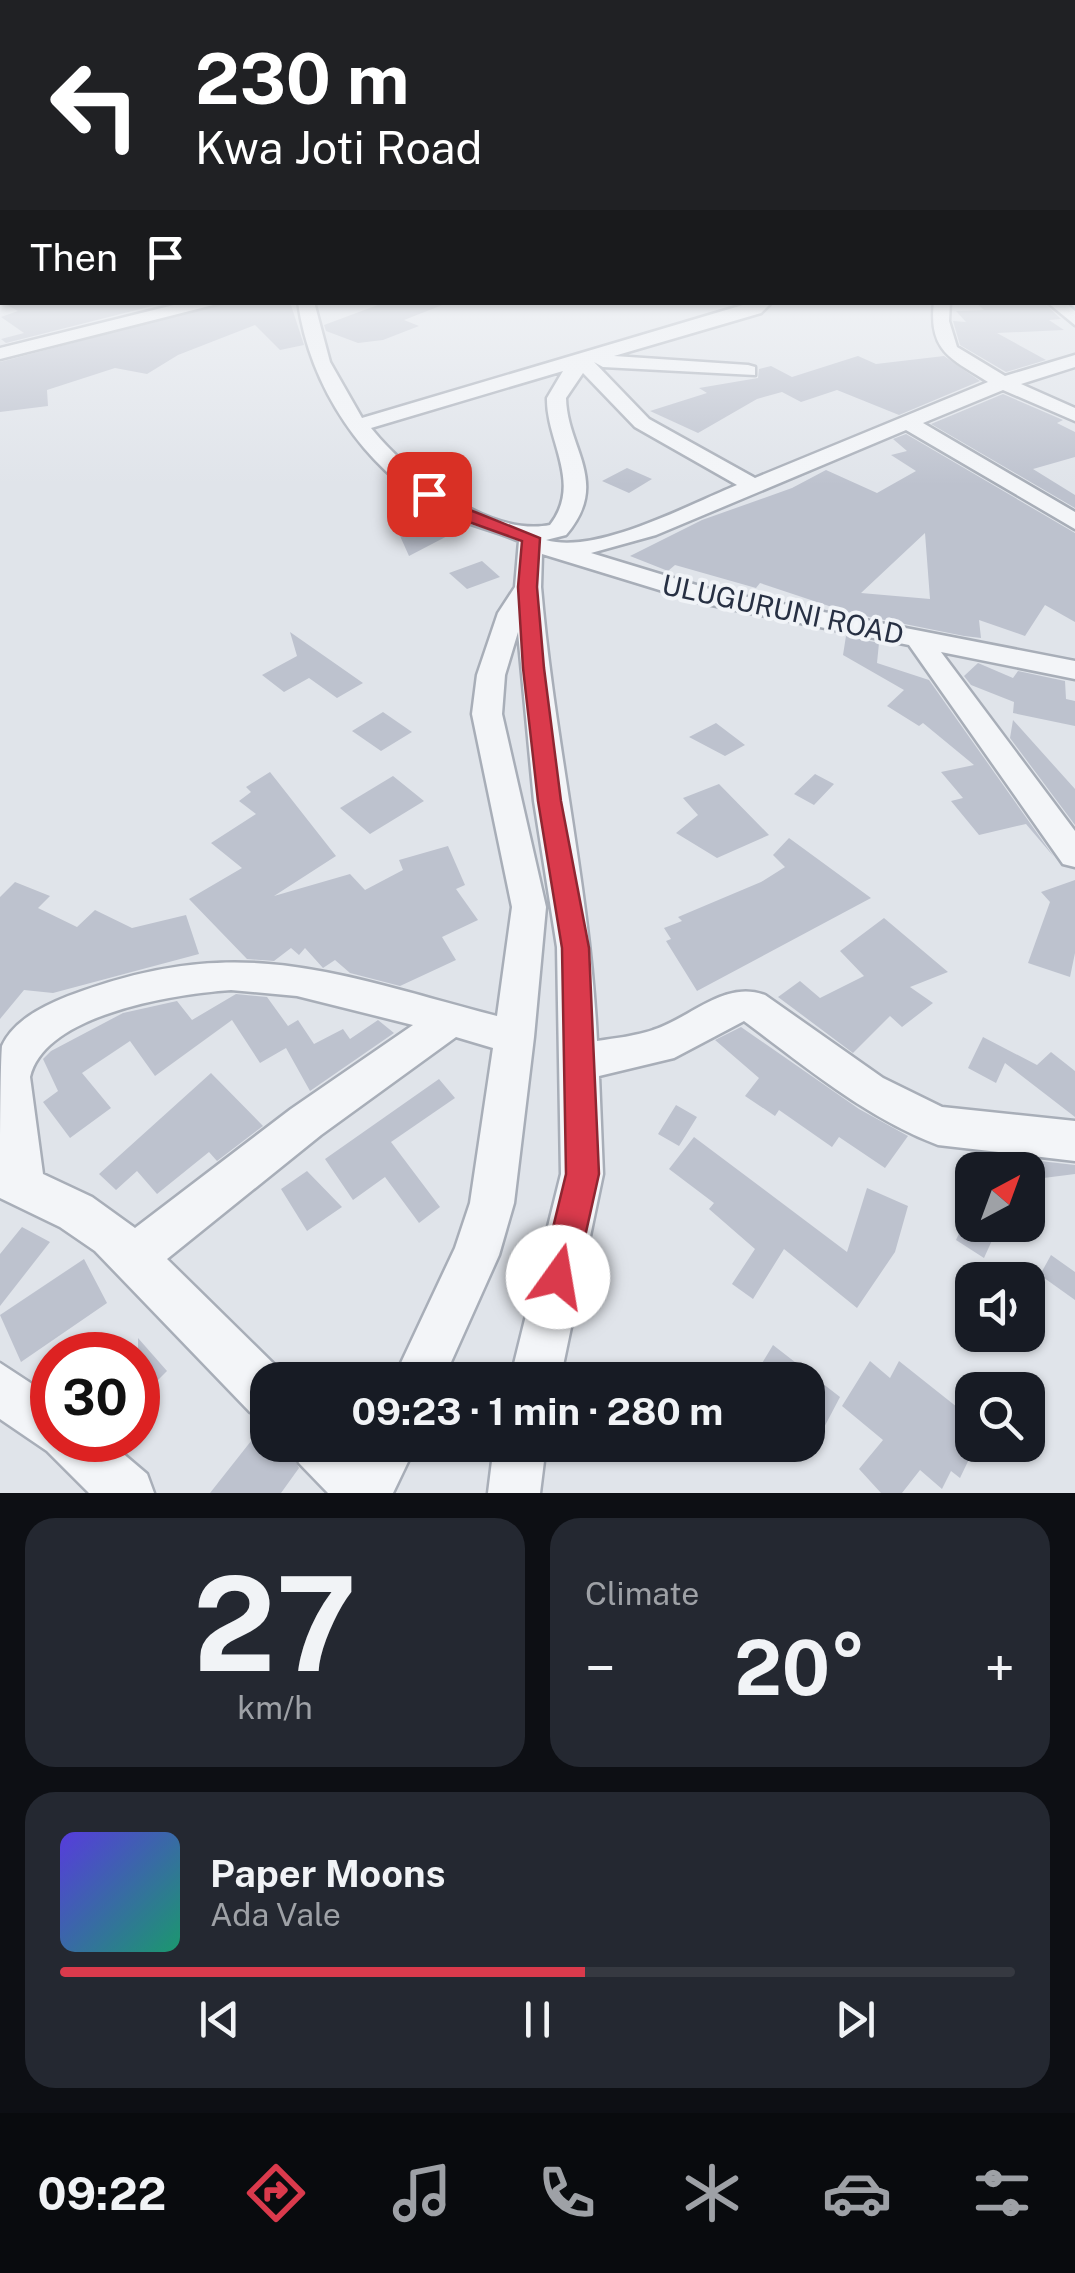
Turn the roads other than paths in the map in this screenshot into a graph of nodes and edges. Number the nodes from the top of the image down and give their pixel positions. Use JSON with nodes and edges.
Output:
{"nodes":[{"id":1,"x":27,"y":346,"type":"edge"},
{"id":2,"x":317,"y":346,"type":"edge"},
{"id":3,"x":633,"y":346,"type":"edge"},
{"id":4,"x":948,"y":346,"type":"edge"},
{"id":5,"x":0,"y":354,"type":"edge"},
{"id":6,"x":585,"y":360,"type":"junction"},
{"id":7,"x":1075,"y":361,"type":"edge"},
{"id":8,"x":748,"y":372,"type":"dead end"},
{"id":9,"x":1003,"y":383,"type":"junction"},
{"id":10,"x":1075,"y":414,"type":"edge"},
{"id":11,"x":910,"y":424,"type":"junction"},
{"id":12,"x":360,"y":425,"type":"junction"},
{"id":13,"x":754,"y":486,"type":"junction"},
{"id":14,"x":1075,"y":522,"type":"edge"},
{"id":15,"x":530,"y":540,"type":"junction"},
{"id":16,"x":566,"y":553,"type":"junction"},
{"id":17,"x":528,"y":587,"type":"junction"},
{"id":18,"x":918,"y":638,"type":"junction"},
{"id":19,"x":1075,"y":670,"type":"edge"},
{"id":20,"x":1069,"y":841,"type":"edge"},
{"id":21,"x":449,"y":1021,"type":"junction"},
{"id":22,"x":515,"y":1037,"type":"junction"},
{"id":23,"x":577,"y":1062,"type":"junction"},
{"id":24,"x":1075,"y":1142,"type":"edge"},
{"id":25,"x":11,"y":1181,"type":"edge"},
{"id":26,"x":135,"y":1256,"type":"junction"},
{"id":27,"x":426,"y":1362,"type":"edge"},
{"id":28,"x":539,"y":1362,"type":"edge"},
{"id":29,"x":250,"y":1375,"type":"edge"},
{"id":30,"x":0,"y":1388,"type":"edge"},
{"id":31,"x":30,"y":1411,"type":"edge"},
{"id":32,"x":93,"y":1462,"type":"edge"},
{"id":33,"x":350,"y":1462,"type":"edge"},
{"id":34,"x":518,"y":1462,"type":"edge"},
{"id":35,"x":380,"y":1478,"type":"edge"},
{"id":36,"x":128,"y":1493,"type":"edge"},
{"id":37,"x":514,"y":1493,"type":"edge"}],
"edges":[{"from":1,"to":5,"type":"street"},
{"from":2,"to":12,"type":"street","name":"ULUGURUNI ROAD"},
{"from":3,"to":6,"type":"street"},
{"from":4,"to":9,"type":"street"},
{"from":6,"to":8,"type":"street"},
{"from":6,"to":12,"type":"street"},
{"from":6,"to":13,"type":"street"},
{"from":6,"to":15,"type":"street"},
{"from":7,"to":9,"type":"street"},
{"from":9,"to":10,"type":"street"},
{"from":9,"to":11,"type":"street"},
{"from":11,"to":13,"type":"street"},
{"from":11,"to":14,"type":"street"},
{"from":12,"to":15,"type":"street","name":"ULUGURUNI ROAD"},
{"from":13,"to":16,"type":"street"},
{"from":15,"to":16,"type":"street","name":"ULUGURUNI ROAD"},
{"from":15,"to":17,"type":"street"},
{"from":16,"to":18,"type":"street","name":"ULUGURUNI ROAD"},
{"from":17,"to":22,"type":"street"},
{"from":17,"to":23,"type":"street"},
{"from":18,"to":19,"type":"street","name":"ULUGURUNI ROAD"},
{"from":18,"to":20,"type":"street","name":"ULUGURUNI ROAD"},
{"from":21,"to":22,"type":"street"},
{"from":21,"to":25,"type":"street"},
{"from":21,"to":26,"type":"street"},
{"from":22,"to":27,"type":"street"},
{"from":23,"to":24,"type":"street"},
{"from":23,"to":28,"type":"street"},
{"from":25,"to":26,"type":"street"},
{"from":26,"to":29,"type":"street"},
{"from":30,"to":31,"type":"street"},
{"from":32,"to":36,"type":"street"},
{"from":33,"to":35,"type":"street"},
{"from":34,"to":37,"type":"street"}]}
